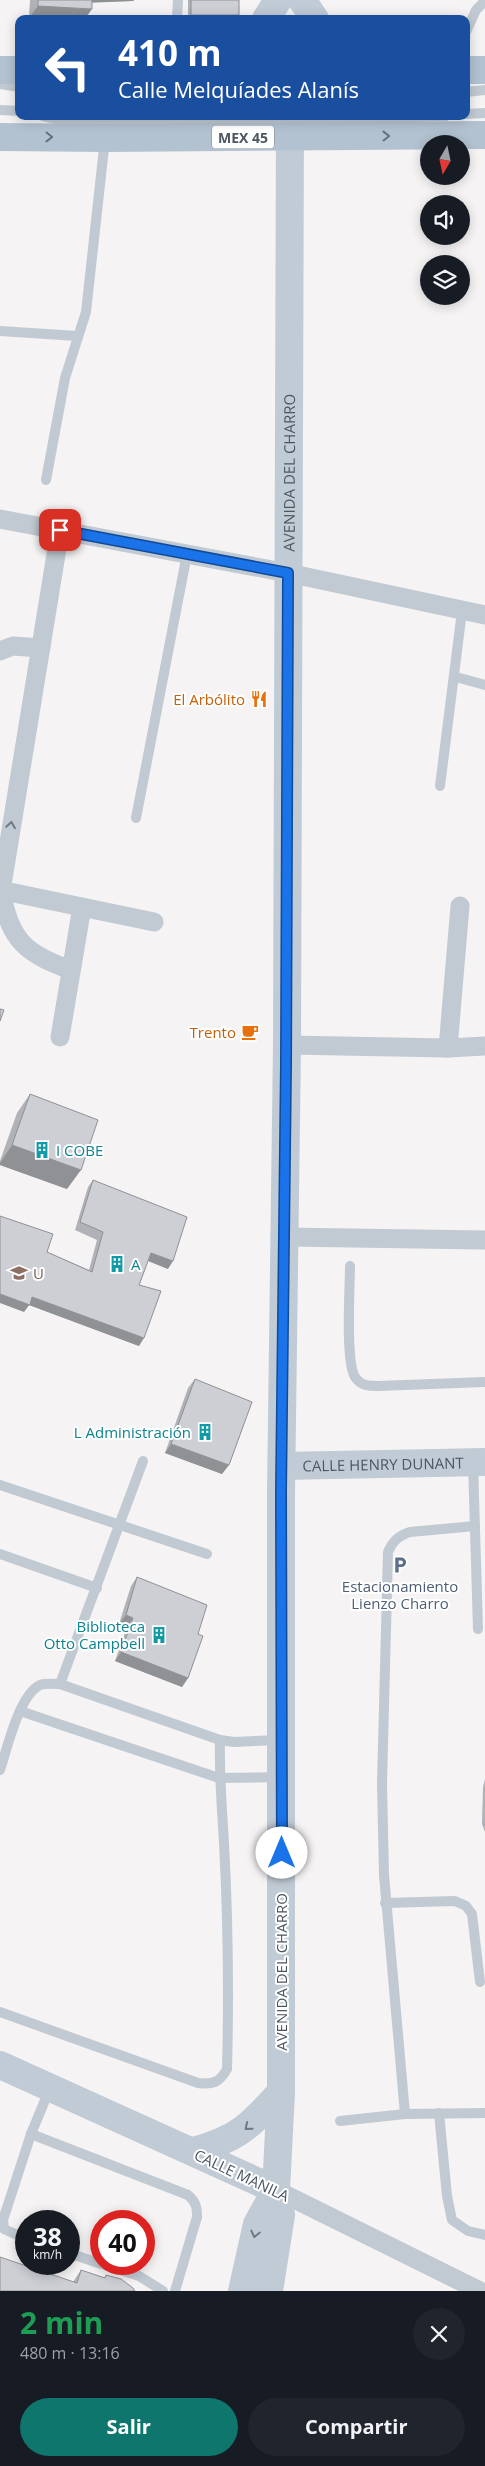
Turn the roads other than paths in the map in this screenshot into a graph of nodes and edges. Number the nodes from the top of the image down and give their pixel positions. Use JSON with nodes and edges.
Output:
{"nodes":[{"id":1,"x":178,"y":0,"type":"edge"},
{"id":2,"x":278,"y":0,"type":"edge"},
{"id":3,"x":289,"y":0,"type":"edge"},
{"id":4,"x":302,"y":0,"type":"edge"},
{"id":5,"x":485,"y":1,"type":"edge"},
{"id":6,"x":177,"y":15,"type":"edge"},
{"id":7,"x":269,"y":15,"type":"edge"},
{"id":8,"x":290,"y":15,"type":"edge"},
{"id":9,"x":312,"y":15,"type":"edge"},
{"id":10,"x":470,"y":23,"type":"edge"},
{"id":11,"x":0,"y":70,"type":"edge"},
{"id":12,"x":15,"y":70,"type":"edge"},
{"id":13,"x":470,"y":70,"type":"edge"},
{"id":14,"x":485,"y":70,"type":"edge"},
{"id":15,"x":0,"y":84,"type":"edge"},
{"id":16,"x":15,"y":86,"type":"edge"},
{"id":17,"x":485,"y":90,"type":"edge"},
{"id":18,"x":470,"y":92,"type":"edge"},
{"id":19,"x":0,"y":110,"type":"edge"},
{"id":20,"x":15,"y":111,"type":"edge"},
{"id":21,"x":485,"y":113,"type":"edge"},
{"id":22,"x":470,"y":114,"type":"edge"},
{"id":23,"x":61,"y":120,"type":"edge"},
{"id":24,"x":368,"y":120,"type":"edge"},
{"id":25,"x":290,"y":124,"type":"edge"},
{"id":26,"x":485,"y":135,"type":"edge"},
{"id":27,"x":0,"y":137,"type":"edge"},
{"id":28,"x":105,"y":138,"type":"junction"},
{"id":29,"x":0,"y":331,"type":"edge"},
{"id":30,"x":77,"y":336,"type":"junction"},
{"id":31,"x":46,"y":480,"type":"dead end"},
{"id":32,"x":0,"y":519,"type":"edge"},
{"id":33,"x":60,"y":530,"type":"junction"},
{"id":34,"x":187,"y":554,"type":"junction"},
{"id":35,"x":288,"y":573,"type":"junction"},
{"id":36,"x":462,"y":611,"type":"junction"},
{"id":37,"x":485,"y":615,"type":"edge"},
{"id":38,"x":41,"y":648,"type":"junction"},
{"id":39,"x":0,"y":651,"type":"edge"},
{"id":40,"x":456,"y":677,"type":"junction"},
{"id":41,"x":485,"y":685,"type":"edge"},
{"id":42,"x":440,"y":786,"type":"dead end"},
{"id":43,"x":136,"y":818,"type":"dead end"},
{"id":44,"x":0,"y":891,"type":"edge"},
{"id":45,"x":460,"y":906,"type":"dead end"},
{"id":46,"x":82,"y":907,"type":"junction"},
{"id":47,"x":154,"y":922,"type":"dead end"},
{"id":48,"x":71,"y":970,"type":"junction"},
{"id":49,"x":60,"y":1037,"type":"dead end"},
{"id":50,"x":287,"y":1045,"type":"junction"},
{"id":51,"x":485,"y":1046,"type":"edge"},
{"id":52,"x":448,"y":1048,"type":"junction"},
{"id":53,"x":284,"y":1237,"type":"junction"},
{"id":54,"x":485,"y":1240,"type":"edge"},
{"id":55,"x":350,"y":1266,"type":"dead end"},
{"id":56,"x":485,"y":1382,"type":"edge"},
{"id":57,"x":143,"y":1461,"type":"dead end"},
{"id":58,"x":479,"y":1462,"type":"edge"},
{"id":59,"x":282,"y":1466,"type":"junction"},
{"id":60,"x":0,"y":1485,"type":"edge"},
{"id":61,"x":120,"y":1524,"type":"junction"},
{"id":62,"x":475,"y":1526,"type":"junction"},
{"id":63,"x":0,"y":1554,"type":"edge"},
{"id":64,"x":207,"y":1554,"type":"dead end"},
{"id":65,"x":97,"y":1588,"type":"junction"},
{"id":66,"x":478,"y":1629,"type":"dead end"},
{"id":67,"x":60,"y":1684,"type":"junction"},
{"id":68,"x":20,"y":1711,"type":"junction"},
{"id":69,"x":220,"y":1740,"type":"junction"},
{"id":70,"x":281,"y":1740,"type":"junction"},
{"id":71,"x":0,"y":1770,"type":"edge"},
{"id":72,"x":281,"y":1777,"type":"junction"},
{"id":73,"x":219,"y":1778,"type":"junction"},
{"id":74,"x":385,"y":1903,"type":"junction"},
{"id":75,"x":480,"y":1982,"type":"dead end"},
{"id":76,"x":0,"y":2012,"type":"edge"},
{"id":77,"x":0,"y":2066,"type":"edge"},
{"id":78,"x":50,"y":2088,"type":"junction"},
{"id":79,"x":281,"y":2092,"type":"junction"},
{"id":80,"x":485,"y":2113,"type":"edge"},
{"id":81,"x":406,"y":2114,"type":"junction"},
{"id":82,"x":440,"y":2114,"type":"junction"},
{"id":83,"x":340,"y":2121,"type":"dead end"},
{"id":84,"x":31,"y":2134,"type":"junction"},
{"id":85,"x":193,"y":2151,"type":"junction"},
{"id":86,"x":276,"y":2190,"type":"junction"},
{"id":87,"x":15,"y":2234,"type":"edge"},
{"id":88,"x":485,"y":2235,"type":"edge"},
{"id":89,"x":135,"y":2275,"type":"edge"},
{"id":90,"x":163,"y":2291,"type":"edge"},
{"id":91,"x":174,"y":2291,"type":"edge"},
{"id":92,"x":242,"y":2291,"type":"edge"},
{"id":93,"x":269,"y":2291,"type":"edge"},
{"id":94,"x":480,"y":2291,"type":"edge"}],
"edges":[{"from":1,"to":6,"type":"lane"},
{"from":2,"to":7,"type":"street"},
{"from":3,"to":8,"type":"street"},
{"from":4,"to":9,"type":"street"},
{"from":5,"to":10,"type":"lane"},
{"from":11,"to":12,"type":"main road"},
{"from":13,"to":14,"type":"main road"},
{"from":15,"to":16,"type":"lane"},
{"from":17,"to":18,"type":"lane"},
{"from":19,"to":20,"type":"lane"},
{"from":21,"to":22,"type":"lane"},
{"from":23,"to":25,"type":"lane"},
{"from":24,"to":25,"type":"lane"},
{"from":25,"to":26,"type":"main road","number":"MEX 45","one_way":true},
{"from":25,"to":28,"type":"main road","number":"MEX 45"},
{"from":25,"to":35,"type":"street","name":"AVENIDA DEL CHARRO"},
{"from":27,"to":28,"type":"main road","number":"MEX 45","one_way":true},
{"from":28,"to":30,"type":"lane"},
{"from":29,"to":30,"type":"lane"},
{"from":30,"to":31,"type":"lane"},
{"from":32,"to":33,"type":"street"},
{"from":33,"to":34,"type":"street"},
{"from":33,"to":38,"type":"street"},
{"from":34,"to":35,"type":"street"},
{"from":34,"to":43,"type":"lane"},
{"from":35,"to":36,"type":"street"},
{"from":35,"to":50,"type":"street","name":"AVENIDA DEL CHARRO"},
{"from":36,"to":37,"type":"street"},
{"from":36,"to":40,"type":"lane"},
{"from":38,"to":39,"type":"street"},
{"from":44,"to":38,"type":"street","one_way":true},
{"from":40,"to":41,"type":"lane"},
{"from":40,"to":42,"type":"lane"},
{"from":44,"to":46,"type":"street"},
{"from":44,"to":48,"type":"street"},
{"from":45,"to":52,"type":"street"},
{"from":46,"to":47,"type":"street"},
{"from":46,"to":48,"type":"street"},
{"from":48,"to":49,"type":"street"},
{"from":50,"to":52,"type":"street"},
{"from":50,"to":53,"type":"street","name":"AVENIDA DEL CHARRO"},
{"from":51,"to":52,"type":"street"},
{"from":53,"to":54,"type":"street"},
{"from":53,"to":59,"type":"street","name":"AVENIDA DEL CHARRO"},
{"from":55,"to":56,"type":"lane"},
{"from":57,"to":61,"type":"lane"},
{"from":58,"to":59,"type":"street","name":"CALLE HENRY DUNANT"},
{"from":58,"to":62,"type":"lane"},
{"from":59,"to":70,"type":"street","name":"AVENIDA DEL CHARRO"},
{"from":60,"to":61,"type":"lane"},
{"from":61,"to":64,"type":"lane"},
{"from":61,"to":65,"type":"lane"},
{"from":62,"to":66,"type":"lane"},
{"from":62,"to":74,"type":"lane"},
{"from":63,"to":65,"type":"lane"},
{"from":65,"to":67,"type":"lane"},
{"from":67,"to":68,"type":"lane"},
{"from":67,"to":69,"type":"lane"},
{"from":68,"to":71,"type":"lane"},
{"from":68,"to":73,"type":"lane"},
{"from":69,"to":70,"type":"lane"},
{"from":69,"to":73,"type":"lane"},
{"from":70,"to":72,"type":"street","name":"AVENIDA DEL CHARRO"},
{"from":72,"to":73,"type":"lane"},
{"from":72,"to":79,"type":"street","name":"AVENIDA DEL CHARRO"},
{"from":73,"to":76,"type":"lane"},
{"from":74,"to":75,"type":"lane"},
{"from":74,"to":81,"type":"lane"},
{"from":77,"to":78,"type":"street","name":"CALLE MANILA"},
{"from":78,"to":84,"type":"lane"},
{"from":78,"to":85,"type":"street","name":"CALLE MANILA"},
{"from":79,"to":85,"type":"street","one_way":true},
{"from":79,"to":86,"type":"street","name":"AVENIDA DEL CHARRO"},
{"from":80,"to":82,"type":"lane"},
{"from":81,"to":82,"type":"lane"},
{"from":81,"to":83,"type":"lane"},
{"from":82,"to":88,"type":"lane"},
{"from":84,"to":87,"type":"lane"},
{"from":84,"to":91,"type":"lane"},
{"from":85,"to":86,"type":"street","name":"CALLE MANILA"},
{"from":86,"to":92,"type":"street","name":"AVENIDA DEL CHARRO","one_way":true},
{"from":86,"to":93,"type":"street"},
{"from":86,"to":94,"type":"street","name":"CALLE MANILA"},
{"from":89,"to":90,"type":"lane"}]}
